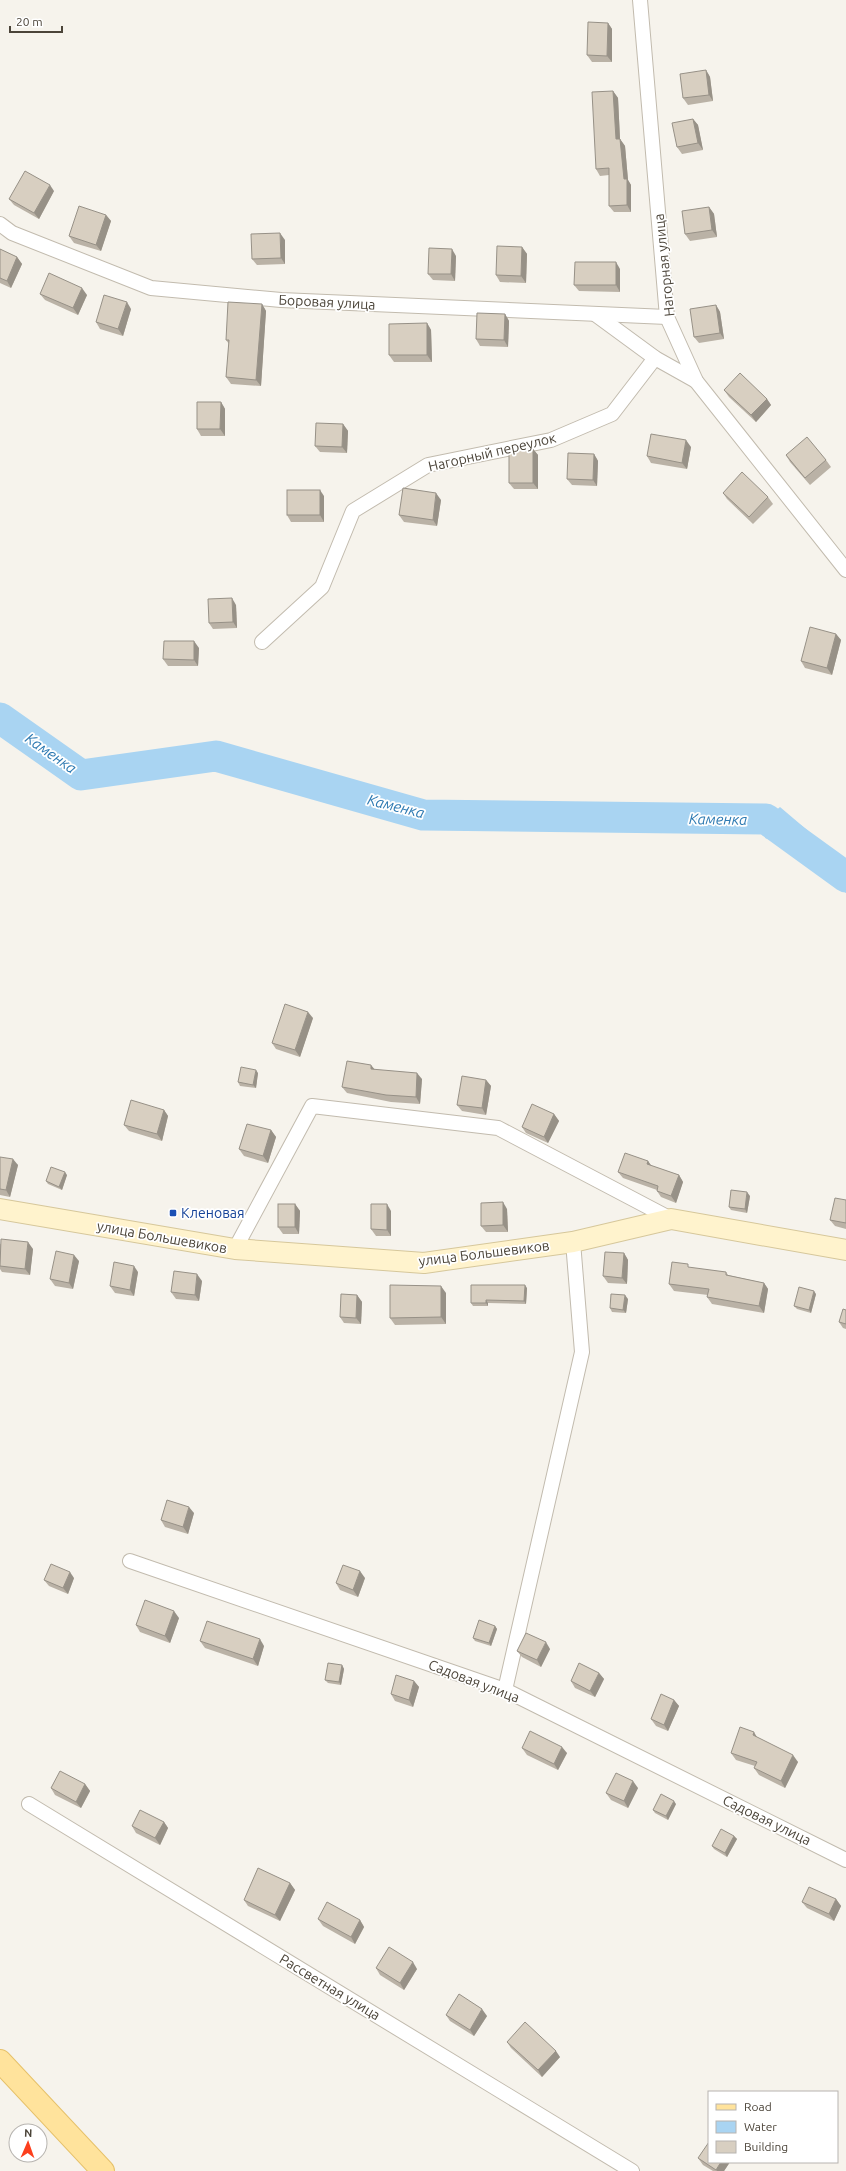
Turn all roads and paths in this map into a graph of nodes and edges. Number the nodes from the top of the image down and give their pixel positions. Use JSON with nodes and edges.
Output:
{"nodes":[{"id":1,"x":640,"y":0,"type":"edge"},
{"id":2,"x":0,"y":224,"type":"edge"},
{"id":3,"x":595,"y":314,"type":"junction"},
{"id":4,"x":668,"y":317,"type":"junction"},
{"id":5,"x":655,"y":358,"type":"junction"},
{"id":6,"x":696,"y":381,"type":"junction"},
{"id":7,"x":846,"y":570,"type":"edge"},
{"id":8,"x":262,"y":642,"type":"dead end"},
{"id":9,"x":0,"y":1209,"type":"edge"},
{"id":10,"x":671,"y":1219,"type":"junction"},
{"id":11,"x":573,"y":1242,"type":"junction"},
{"id":12,"x":235,"y":1249,"type":"junction"},
{"id":13,"x":846,"y":1250,"type":"edge"},
{"id":14,"x":130,"y":1562,"type":"dead end"},
{"id":15,"x":505,"y":1690,"type":"junction"},
{"id":16,"x":29,"y":1804,"type":"dead end"},
{"id":17,"x":846,"y":1860,"type":"edge"},
{"id":18,"x":0,"y":2061,"type":"edge"},
{"id":19,"x":103,"y":2171,"type":"edge"},
{"id":20,"x":632,"y":2171,"type":"edge"}],
"edges":[{"from":1,"to":4,"type":"street","name":"Нагорная улица"},
{"from":2,"to":3,"type":"street","name":"Боровая улица"},
{"from":3,"to":4,"type":"street","name":"Боровая улица"},
{"from":3,"to":5,"type":"street"},
{"from":4,"to":6,"type":"street","name":"Нагорная улица"},
{"from":5,"to":6,"type":"street"},
{"from":5,"to":8,"type":"street","name":"Нагорный переулок"},
{"from":6,"to":7,"type":"street","name":"Нагорная улица"},
{"from":9,"to":12,"type":"street","name":"улица Большевиков"},
{"from":10,"to":11,"type":"street","name":"улица Большевиков"},
{"from":10,"to":12,"type":"street"},
{"from":10,"to":13,"type":"street","name":"улица Большевиков"},
{"from":11,"to":12,"type":"street","name":"улица Большевиков"},
{"from":11,"to":15,"type":"street"},
{"from":14,"to":15,"type":"street","name":"Садовая улица"},
{"from":15,"to":17,"type":"street","name":"Садовая улица"},
{"from":16,"to":20,"type":"street","name":"Рассветная улица"},
{"from":18,"to":19,"type":"main road"}]}
